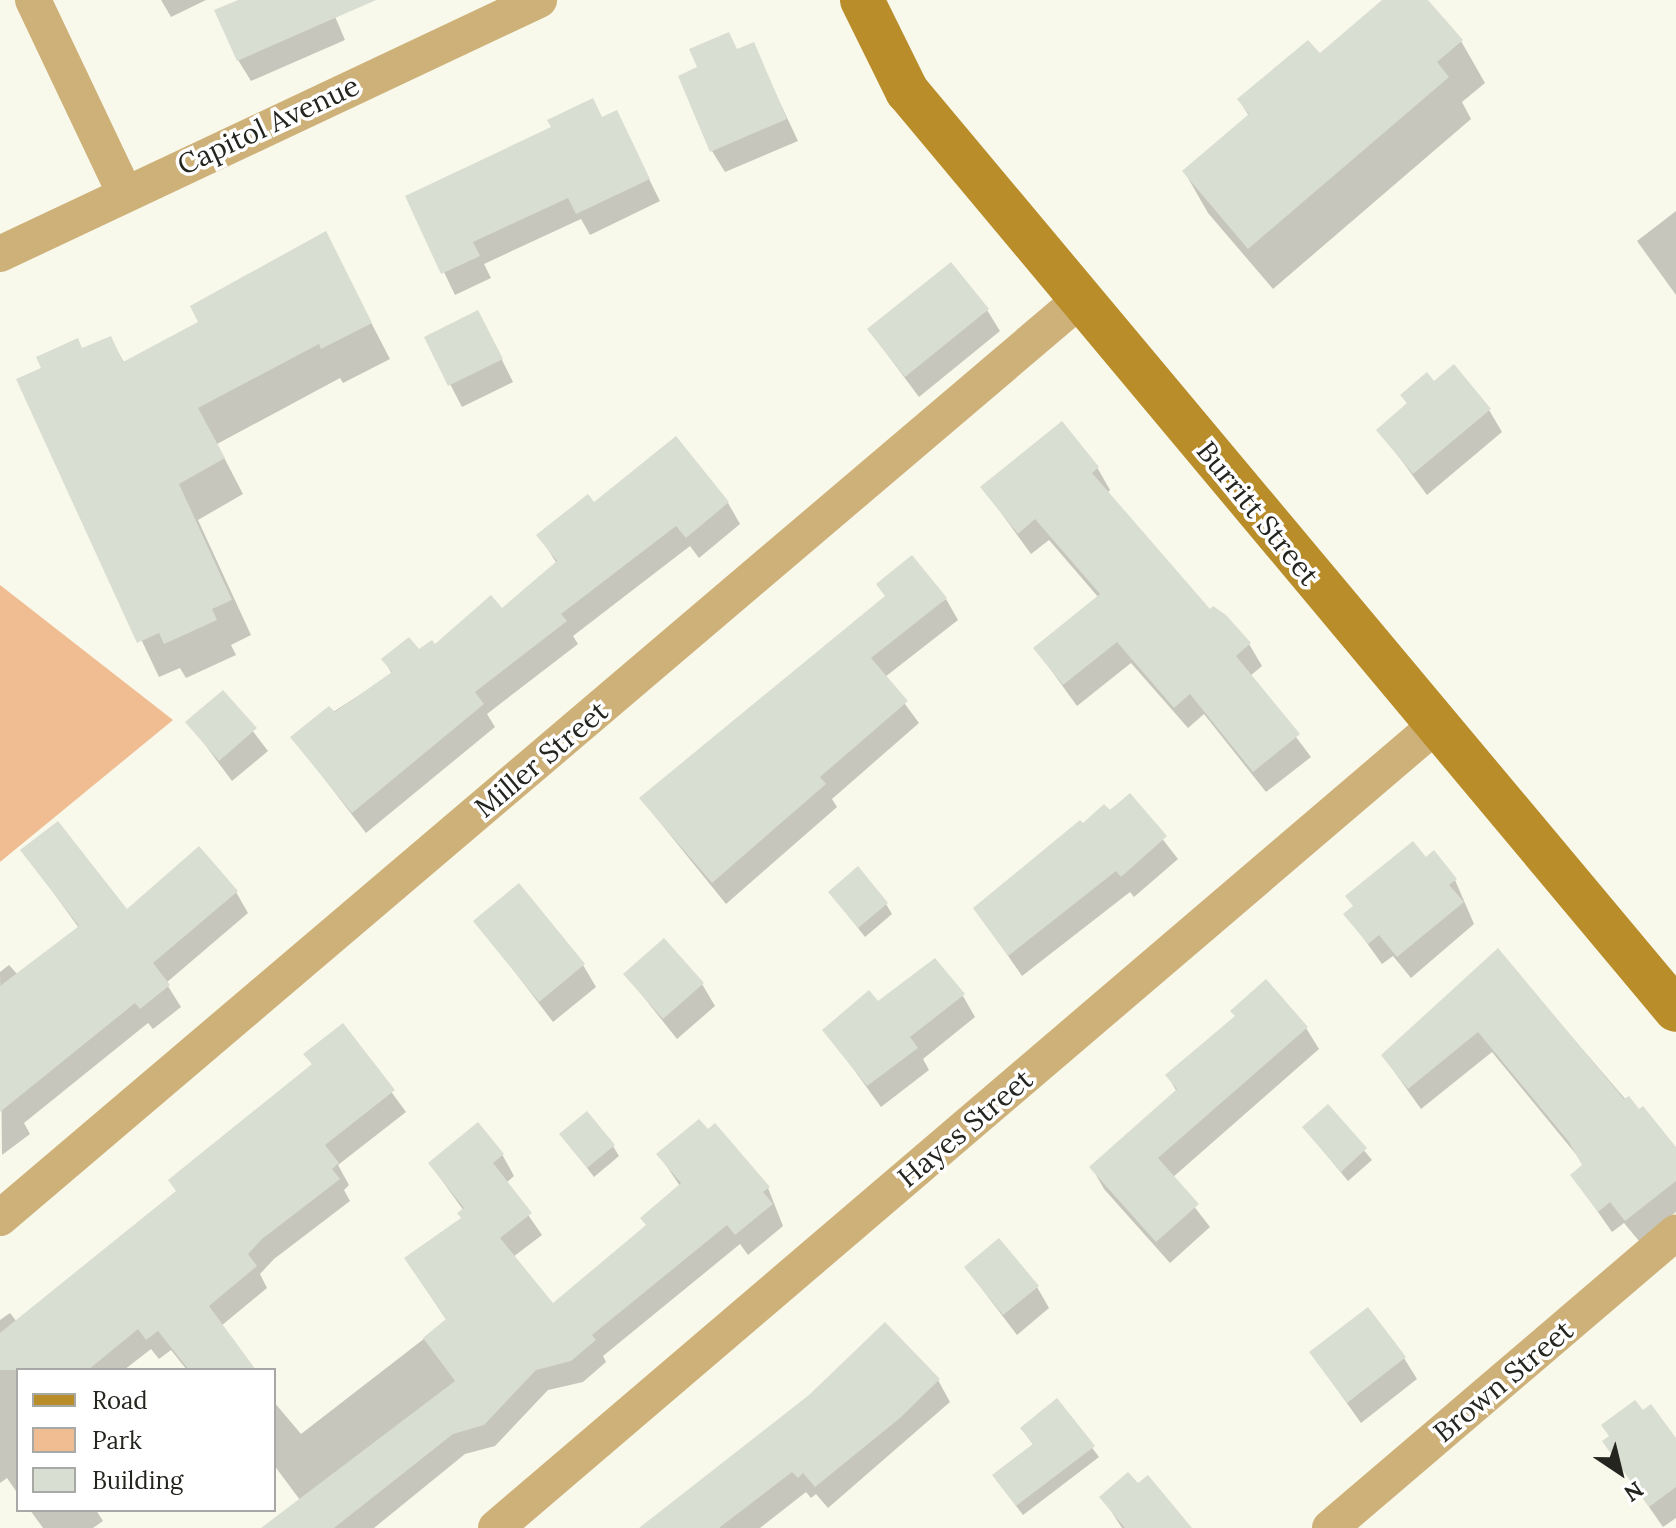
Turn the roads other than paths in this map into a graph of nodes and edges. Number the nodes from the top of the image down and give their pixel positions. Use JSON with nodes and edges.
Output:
{"nodes":[{"id":1,"x":33,"y":0,"type":"edge"},
{"id":2,"x":539,"y":0,"type":"edge"},
{"id":3,"x":862,"y":0,"type":"edge"},
{"id":4,"x":124,"y":192,"type":"junction"},
{"id":5,"x":0,"y":254,"type":"edge"},
{"id":6,"x":1082,"y":298,"type":"junction"},
{"id":7,"x":1434,"y":727,"type":"junction"},
{"id":8,"x":1676,"y":1010,"type":"edge"},
{"id":9,"x":0,"y":1218,"type":"edge"},
{"id":10,"x":1676,"y":1233,"type":"edge"},
{"id":11,"x":496,"y":1528,"type":"edge"},
{"id":12,"x":1330,"y":1528,"type":"edge"}],
"edges":[{"from":1,"to":4,"type":"street"},
{"from":2,"to":4,"type":"street","name":"Capitol Avenue"},
{"from":3,"to":6,"type":"street","name":"Burritt Street"},
{"from":4,"to":5,"type":"street","name":"Capitol Avenue"},
{"from":6,"to":7,"type":"street","name":"Burritt Street"},
{"from":6,"to":9,"type":"street","name":"Miller Street"},
{"from":7,"to":8,"type":"street","name":"Burritt Street"},
{"from":7,"to":11,"type":"street","name":"Hayes Street"},
{"from":10,"to":12,"type":"street","name":"Brown Street"}]}
